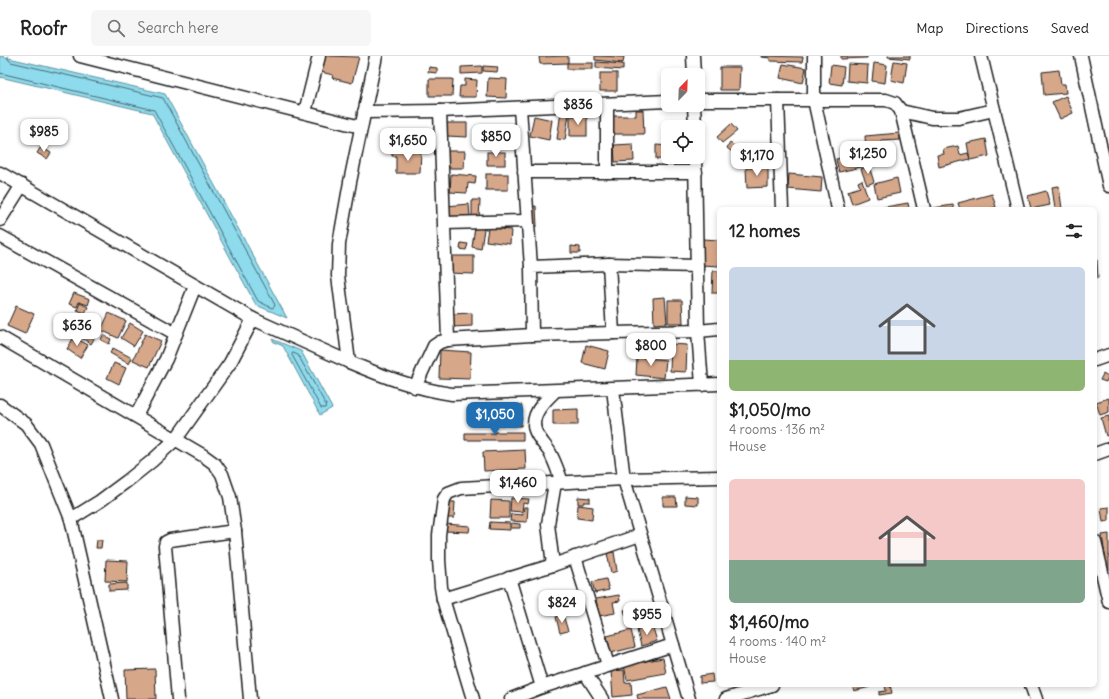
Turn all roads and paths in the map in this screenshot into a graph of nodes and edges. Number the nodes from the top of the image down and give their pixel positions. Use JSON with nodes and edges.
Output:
{"nodes":[{"id":1,"x":84,"y":56,"type":"edge"},
{"id":2,"x":319,"y":56,"type":"edge"},
{"id":3,"x":376,"y":56,"type":"edge"},
{"id":4,"x":693,"y":56,"type":"edge"},
{"id":5,"x":814,"y":56,"type":"edge"},
{"id":6,"x":980,"y":56,"type":"edge"},
{"id":7,"x":1081,"y":56,"type":"edge"},
{"id":8,"x":694,"y":68,"type":"edge"},
{"id":9,"x":705,"y":100,"type":"edge"},
{"id":10,"x":778,"y":100,"type":"junction"},
{"id":11,"x":814,"y":100,"type":"junction"},
{"id":12,"x":661,"y":101,"type":"edge"},
{"id":13,"x":607,"y":104,"type":"junction"},
{"id":14,"x":520,"y":108,"type":"junction"},
{"id":15,"x":994,"y":110,"type":"junction"},
{"id":16,"x":440,"y":111,"type":"junction"},
{"id":17,"x":901,"y":111,"type":"junction"},
{"id":18,"x":305,"y":112,"type":"junction"},
{"id":19,"x":364,"y":112,"type":"junction"},
{"id":20,"x":361,"y":127,"type":"junction"},
{"id":21,"x":695,"y":164,"type":"edge"},
{"id":22,"x":524,"y":172,"type":"junction"},
{"id":23,"x":607,"y":172,"type":"junction"},
{"id":24,"x":696,"y":172,"type":"junction"},
{"id":25,"x":0,"y":173,"type":"edge"},
{"id":26,"x":22,"y":185,"type":"junction"},
{"id":27,"x":1109,"y":186,"type":"edge"},
{"id":28,"x":782,"y":207,"type":"edge"},
{"id":29,"x":838,"y":207,"type":"edge"},
{"id":30,"x":924,"y":207,"type":"edge"},
{"id":31,"x":1018,"y":207,"type":"edge"},
{"id":32,"x":0,"y":220,"type":"edge"},
{"id":33,"x":527,"y":221,"type":"junction"},
{"id":34,"x":445,"y":223,"type":"junction"},
{"id":35,"x":0,"y":236,"type":"edge"},
{"id":36,"x":609,"y":264,"type":"junction"},
{"id":37,"x":698,"y":266,"type":"junction"},
{"id":38,"x":531,"y":267,"type":"junction"},
{"id":39,"x":194,"y":286,"type":"junction"},
{"id":40,"x":253,"y":319,"type":"junction"},
{"id":41,"x":717,"y":328,"type":"edge"},
{"id":42,"x":698,"y":331,"type":"junction"},
{"id":43,"x":613,"y":333,"type":"junction"},
{"id":44,"x":176,"y":334,"type":"junction"},
{"id":45,"x":532,"y":335,"type":"junction"},
{"id":46,"x":0,"y":337,"type":"edge"},
{"id":47,"x":448,"y":340,"type":"junction"},
{"id":48,"x":1109,"y":355,"type":"edge"},
{"id":49,"x":1097,"y":359,"type":"edge"},
{"id":50,"x":349,"y":362,"type":"junction"},
{"id":51,"x":717,"y":384,"type":"edge"},
{"id":52,"x":702,"y":385,"type":"junction"},
{"id":53,"x":415,"y":387,"type":"junction"},
{"id":54,"x":613,"y":389,"type":"junction"},
{"id":55,"x":556,"y":391,"type":"junction"},
{"id":56,"x":0,"y":405,"type":"edge"},
{"id":57,"x":136,"y":416,"type":"junction"},
{"id":58,"x":176,"y":439,"type":"junction"},
{"id":59,"x":1109,"y":449,"type":"edge"},
{"id":60,"x":1097,"y":453,"type":"edge"},
{"id":61,"x":717,"y":477,"type":"edge"},
{"id":62,"x":624,"y":479,"type":"junction"},
{"id":63,"x":558,"y":483,"type":"junction"},
{"id":64,"x":71,"y":519,"type":"junction"},
{"id":65,"x":235,"y":531,"type":"junction"},
{"id":66,"x":640,"y":535,"type":"junction"},
{"id":67,"x":1097,"y":553,"type":"edge"},
{"id":68,"x":575,"y":557,"type":"junction"},
{"id":69,"x":553,"y":565,"type":"junction"},
{"id":70,"x":509,"y":578,"type":"junction"},
{"id":71,"x":1103,"y":587,"type":"edge"},
{"id":72,"x":443,"y":599,"type":"junction"},
{"id":73,"x":1109,"y":602,"type":"edge"},
{"id":74,"x":673,"y":645,"type":"junction"},
{"id":75,"x":608,"y":665,"type":"junction"},
{"id":76,"x":585,"y":673,"type":"junction"},
{"id":77,"x":542,"y":687,"type":"junction"},
{"id":78,"x":765,"y":687,"type":"edge"},
{"id":79,"x":1032,"y":687,"type":"edge"},
{"id":80,"x":112,"y":699,"type":"edge"},
{"id":81,"x":178,"y":699,"type":"edge"},
{"id":82,"x":250,"y":699,"type":"edge"},
{"id":83,"x":473,"y":699,"type":"edge"},
{"id":84,"x":511,"y":699,"type":"edge"},
{"id":85,"x":602,"y":699,"type":"edge"},
{"id":86,"x":688,"y":699,"type":"edge"},
{"id":87,"x":726,"y":699,"type":"edge"},
{"id":88,"x":1036,"y":699,"type":"edge"}],
"edges":[{"from":1,"to":18,"type":"street"},
{"from":2,"to":18,"type":"street"},
{"from":3,"to":19,"type":"street"},
{"from":4,"to":8,"type":"street"},
{"from":5,"to":11,"type":"street"},
{"from":6,"to":15,"type":"street"},
{"from":7,"to":27,"type":"street"},
{"from":9,"to":10,"type":"street"},
{"from":10,"to":11,"type":"street"},
{"from":10,"to":28,"type":"street"},
{"from":11,"to":17,"type":"street"},
{"from":11,"to":29,"type":"street"},
{"from":12,"to":13,"type":"street"},
{"from":13,"to":14,"type":"street"},
{"from":13,"to":23,"type":"street"},
{"from":14,"to":16,"type":"street"},
{"from":14,"to":22,"type":"street"},
{"from":15,"to":17,"type":"street"},
{"from":15,"to":31,"type":"street"},
{"from":16,"to":19,"type":"street"},
{"from":16,"to":34,"type":"street"},
{"from":17,"to":30,"type":"street"},
{"from":18,"to":20,"type":"street"},
{"from":19,"to":20,"type":"street"},
{"from":20,"to":50,"type":"street"},
{"from":21,"to":24,"type":"street"},
{"from":22,"to":23,"type":"street"},
{"from":22,"to":33,"type":"street"},
{"from":23,"to":24,"type":"street"},
{"from":24,"to":37,"type":"street"},
{"from":25,"to":26,"type":"street"},
{"from":26,"to":32,"type":"street"},
{"from":26,"to":39,"type":"street"},
{"from":33,"to":34,"type":"street"},
{"from":33,"to":38,"type":"street"},
{"from":34,"to":47,"type":"street"},
{"from":35,"to":44,"type":"street"},
{"from":36,"to":37,"type":"street"},
{"from":36,"to":38,"type":"street"},
{"from":36,"to":43,"type":"street"},
{"from":37,"to":42,"type":"street"},
{"from":38,"to":45,"type":"street"},
{"from":39,"to":40,"type":"street"},
{"from":39,"to":44,"type":"street"},
{"from":40,"to":50,"type":"street"},
{"from":40,"to":58,"type":"street"},
{"from":41,"to":42,"type":"street"},
{"from":42,"to":43,"type":"street"},
{"from":42,"to":52,"type":"street"},
{"from":43,"to":45,"type":"street"},
{"from":44,"to":57,"type":"street"},
{"from":45,"to":47,"type":"street"},
{"from":46,"to":57,"type":"street"},
{"from":47,"to":53,"type":"street"},
{"from":48,"to":49,"type":"street"},
{"from":50,"to":53,"type":"street"},
{"from":51,"to":52,"type":"street"},
{"from":52,"to":54,"type":"street"},
{"from":53,"to":55,"type":"street"},
{"from":54,"to":55,"type":"street"},
{"from":54,"to":62,"type":"street"},
{"from":55,"to":63,"type":"street"},
{"from":56,"to":64,"type":"street"},
{"from":57,"to":58,"type":"street"},
{"from":58,"to":64,"type":"street"},
{"from":58,"to":65,"type":"street"},
{"from":59,"to":60,"type":"street"},
{"from":61,"to":62,"type":"street"},
{"from":62,"to":63,"type":"street"},
{"from":62,"to":66,"type":"street"},
{"from":63,"to":69,"type":"street"},
{"from":63,"to":72,"type":"street"},
{"from":64,"to":80,"type":"street"},
{"from":65,"to":81,"type":"street"},
{"from":65,"to":82,"type":"street"},
{"from":66,"to":68,"type":"street"},
{"from":66,"to":74,"type":"street"},
{"from":67,"to":71,"type":"street"},
{"from":68,"to":69,"type":"street"},
{"from":68,"to":75,"type":"street"},
{"from":69,"to":70,"type":"street"},
{"from":70,"to":72,"type":"street"},
{"from":70,"to":77,"type":"street"},
{"from":71,"to":73,"type":"street"},
{"from":72,"to":83,"type":"street"},
{"from":74,"to":75,"type":"street"},
{"from":74,"to":86,"type":"street"},
{"from":75,"to":76,"type":"street"},
{"from":76,"to":77,"type":"street"},
{"from":76,"to":85,"type":"street"},
{"from":77,"to":84,"type":"street"},
{"from":78,"to":87,"type":"street"},
{"from":79,"to":88,"type":"street"}]}
